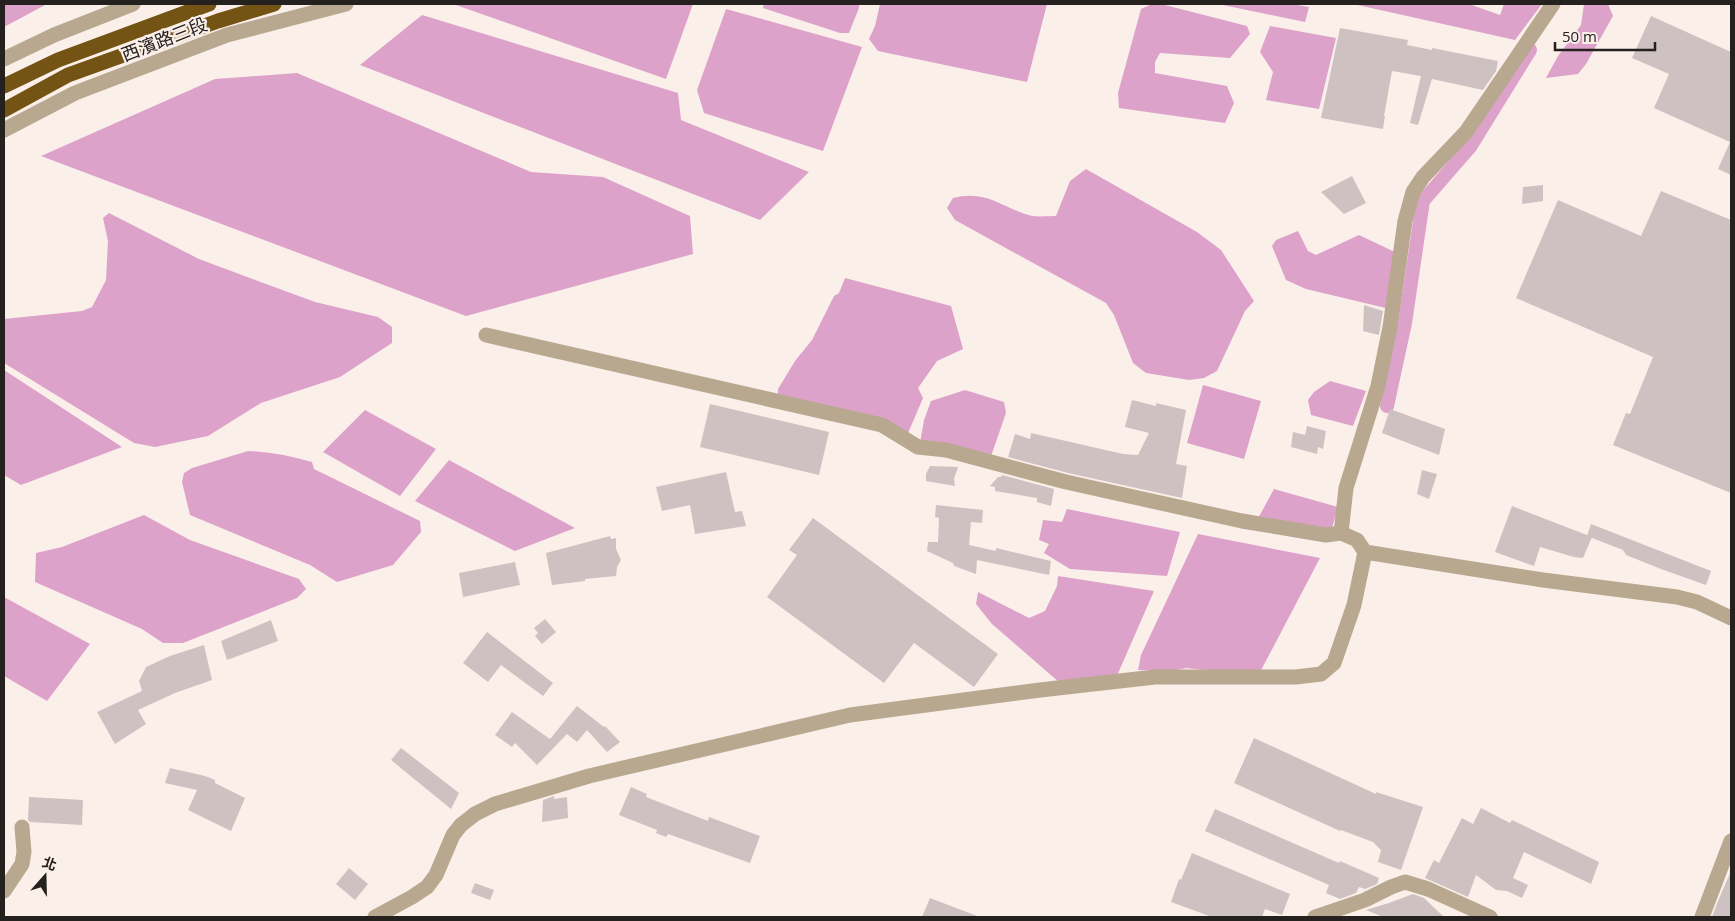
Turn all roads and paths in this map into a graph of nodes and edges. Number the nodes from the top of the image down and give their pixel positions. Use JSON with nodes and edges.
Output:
{"nodes":[{"id":1,"x":133,"y":4,"type":"edge"},
{"id":2,"x":209,"y":4,"type":"edge"},
{"id":3,"x":274,"y":4,"type":"edge"},
{"id":4,"x":346,"y":4,"type":"edge"},
{"id":5,"x":1553,"y":4,"type":"edge"},
{"id":6,"x":4,"y":59,"type":"edge"},
{"id":7,"x":4,"y":86,"type":"edge"},
{"id":8,"x":4,"y":110,"type":"edge"},
{"id":9,"x":4,"y":130,"type":"edge"},
{"id":10,"x":486,"y":335,"type":"dead end"},
{"id":11,"x":1341,"y":533,"type":"junction"},
{"id":12,"x":1365,"y":552,"type":"junction"},
{"id":13,"x":1731,"y":618,"type":"edge"},
{"id":14,"x":22,"y":827,"type":"dead end"},
{"id":15,"x":1730,"y":844,"type":"edge"},
{"id":16,"x":4,"y":891,"type":"edge"},
{"id":17,"x":375,"y":917,"type":"edge"},
{"id":18,"x":1315,"y":917,"type":"edge"},
{"id":19,"x":1490,"y":917,"type":"edge"},
{"id":20,"x":1702,"y":917,"type":"edge"}],
"edges":[{"from":1,"to":6,"type":"street"},
{"from":2,"to":7,"type":"highway"},
{"from":3,"to":8,"type":"highway"},
{"from":4,"to":9,"type":"street","name":"西濱路三段"},
{"from":5,"to":11,"type":"street"},
{"from":10,"to":11,"type":"street"},
{"from":11,"to":12,"type":"street"},
{"from":12,"to":13,"type":"street"},
{"from":12,"to":17,"type":"street"},
{"from":14,"to":16,"type":"street"},
{"from":15,"to":20,"type":"street"},
{"from":18,"to":19,"type":"street"}]}
